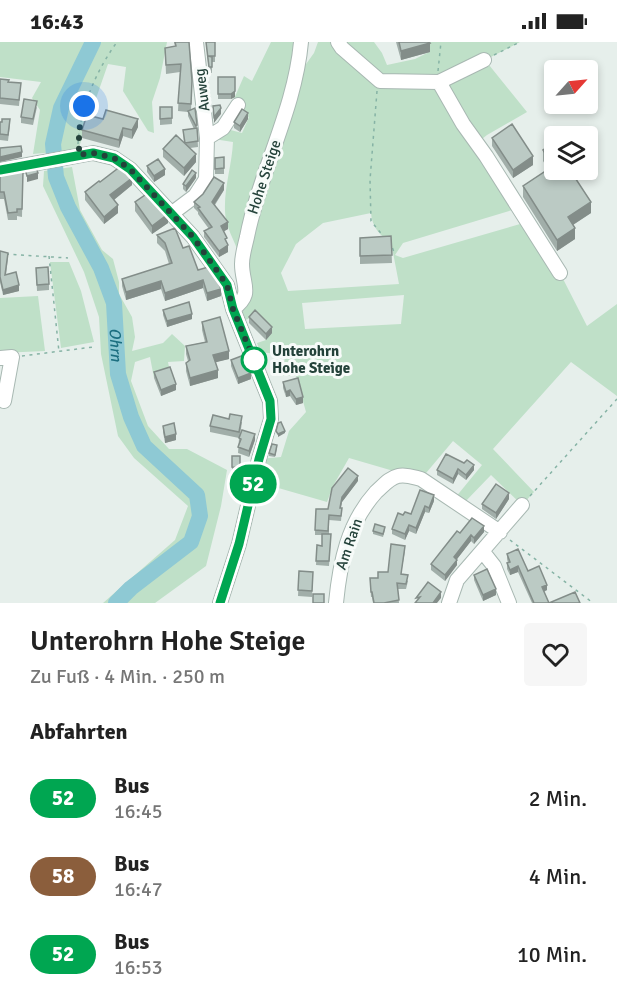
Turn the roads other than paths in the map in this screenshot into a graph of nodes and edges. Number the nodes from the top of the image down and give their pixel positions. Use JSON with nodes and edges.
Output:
{"nodes":[{"id":1,"x":196,"y":42,"type":"edge"},
{"id":2,"x":301,"y":42,"type":"edge"},
{"id":3,"x":338,"y":42,"type":"edge"},
{"id":4,"x":484,"y":60,"type":"road end"},
{"id":5,"x":439,"y":82,"type":"junction"},
{"id":6,"x":238,"y":105,"type":"dead end"},
{"id":7,"x":207,"y":138,"type":"junction"},
{"id":8,"x":0,"y":170,"type":"edge"},
{"id":9,"x":171,"y":214,"type":"junction"},
{"id":10,"x":560,"y":273,"type":"dead end"},
{"id":11,"x":233,"y":309,"type":"junction"},
{"id":12,"x":6,"y":358,"type":"edge"},
{"id":13,"x":4,"y":401,"type":"dead end"},
{"id":14,"x":522,"y":506,"type":"road end"},
{"id":15,"x":500,"y":532,"type":"junction"},
{"id":16,"x":483,"y":552,"type":"junction"},
{"id":17,"x":220,"y":603,"type":"edge"},
{"id":18,"x":336,"y":603,"type":"edge"},
{"id":19,"x":449,"y":603,"type":"edge"},
{"id":20,"x":509,"y":603,"type":"edge"}],
"edges":[{"from":1,"to":7,"type":"street","name":"Auweg"},
{"from":2,"to":11,"type":"street","name":"Hohe Steige"},
{"from":3,"to":5,"type":"street"},
{"from":4,"to":5,"type":"street"},
{"from":5,"to":10,"type":"street"},
{"from":6,"to":7,"type":"street","name":"Auweg"},
{"from":7,"to":9,"type":"street","name":"Auweg"},
{"from":8,"to":9,"type":"street"},
{"from":9,"to":11,"type":"street"},
{"from":11,"to":17,"type":"street"},
{"from":12,"to":13,"type":"street"},
{"from":14,"to":15,"type":"street"},
{"from":15,"to":16,"type":"street"},
{"from":15,"to":18,"type":"street","name":"Am Rain"},
{"from":16,"to":19,"type":"street"},
{"from":16,"to":20,"type":"street"}]}
